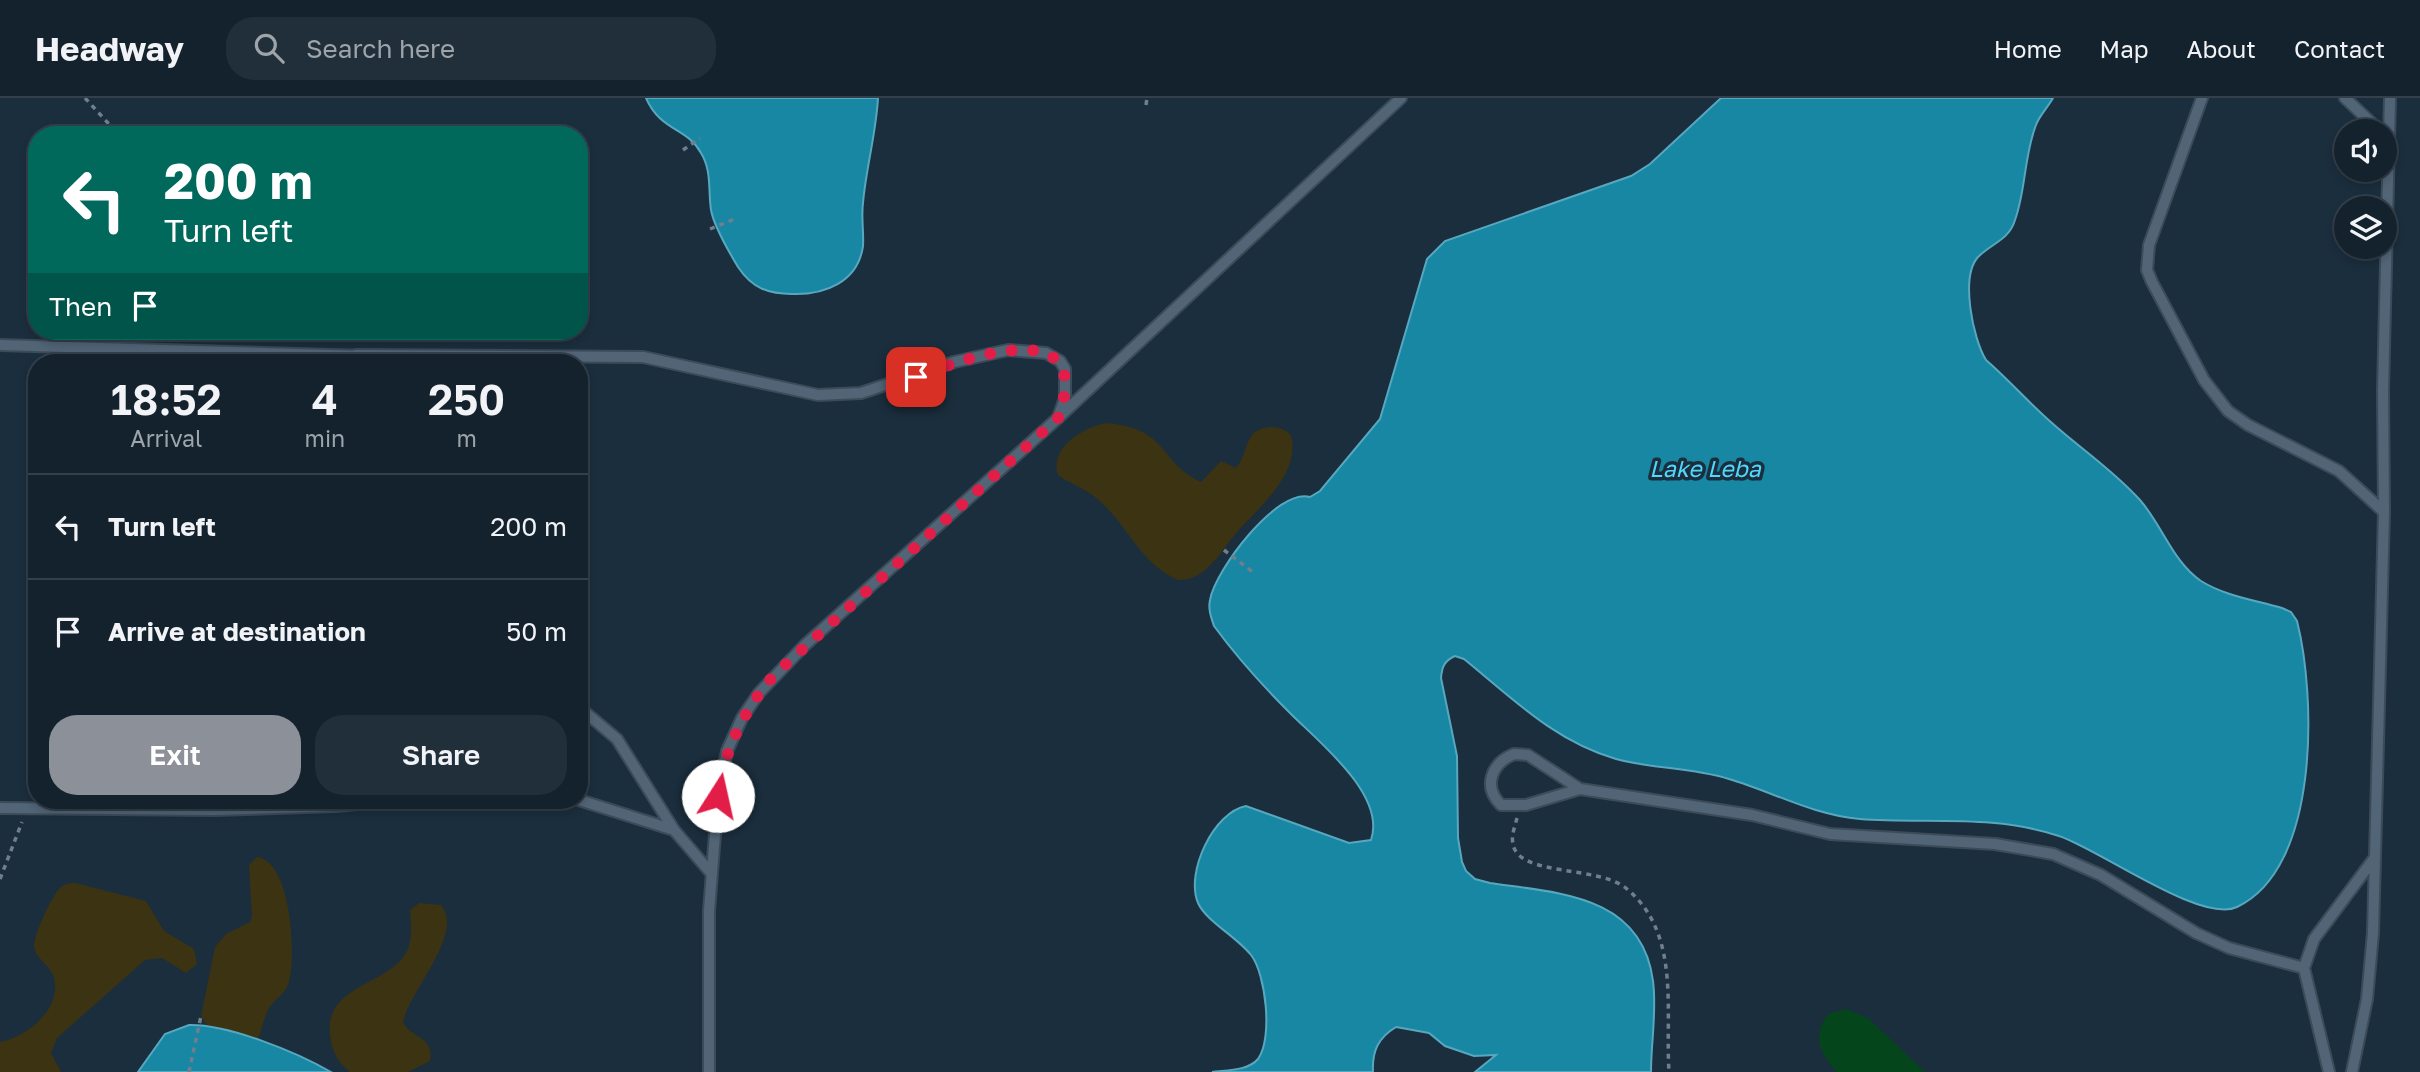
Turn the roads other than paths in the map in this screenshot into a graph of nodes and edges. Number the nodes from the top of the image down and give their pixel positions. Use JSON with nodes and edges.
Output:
{"nodes":[{"id":1,"x":1401,"y":98,"type":"edge"},
{"id":2,"x":2202,"y":98,"type":"edge"},
{"id":3,"x":2345,"y":98,"type":"edge"},
{"id":4,"x":2390,"y":98,"type":"edge"},
{"id":5,"x":2367,"y":119,"type":"edge"},
{"id":6,"x":2389,"y":119,"type":"edge"},
{"id":7,"x":2387,"y":182,"type":"edge"},
{"id":8,"x":0,"y":345,"type":"edge"},
{"id":9,"x":320,"y":354,"type":"edge"},
{"id":10,"x":588,"y":359,"type":"edge"},
{"id":11,"x":1058,"y":418,"type":"junction"},
{"id":12,"x":2384,"y":512,"type":"junction"},
{"id":13,"x":588,"y":714,"type":"edge"},
{"id":14,"x":1580,"y":789,"type":"junction"},
{"id":15,"x":588,"y":803,"type":"edge"},
{"id":16,"x":0,"y":808,"type":"edge"},
{"id":17,"x":28,"y":808,"type":"edge"},
{"id":18,"x":674,"y":830,"type":"junction"},
{"id":19,"x":2373,"y":860,"type":"junction"},
{"id":20,"x":711,"y":873,"type":"junction"},
{"id":21,"x":2304,"y":968,"type":"junction"},
{"id":22,"x":709,"y":1072,"type":"edge"},
{"id":23,"x":2329,"y":1072,"type":"edge"},
{"id":24,"x":2352,"y":1072,"type":"edge"}],
"edges":[{"from":1,"to":11,"type":"lane"},
{"from":2,"to":12,"type":"lane"},
{"from":3,"to":5,"type":"lane"},
{"from":4,"to":6,"type":"lane"},
{"from":7,"to":12,"type":"lane"},
{"from":8,"to":9,"type":"lane"},
{"from":10,"to":11,"type":"lane"},
{"from":11,"to":20,"type":"lane"},
{"from":12,"to":19,"type":"lane"},
{"from":13,"to":18,"type":"lane"},
{"from":14,"to":14,"type":"lane"},
{"from":14,"to":21,"type":"lane"},
{"from":15,"to":18,"type":"lane"},
{"from":16,"to":17,"type":"lane"},
{"from":18,"to":20,"type":"lane"},
{"from":19,"to":21,"type":"lane"},
{"from":19,"to":24,"type":"lane"},
{"from":20,"to":22,"type":"lane"},
{"from":21,"to":23,"type":"lane"}]}
